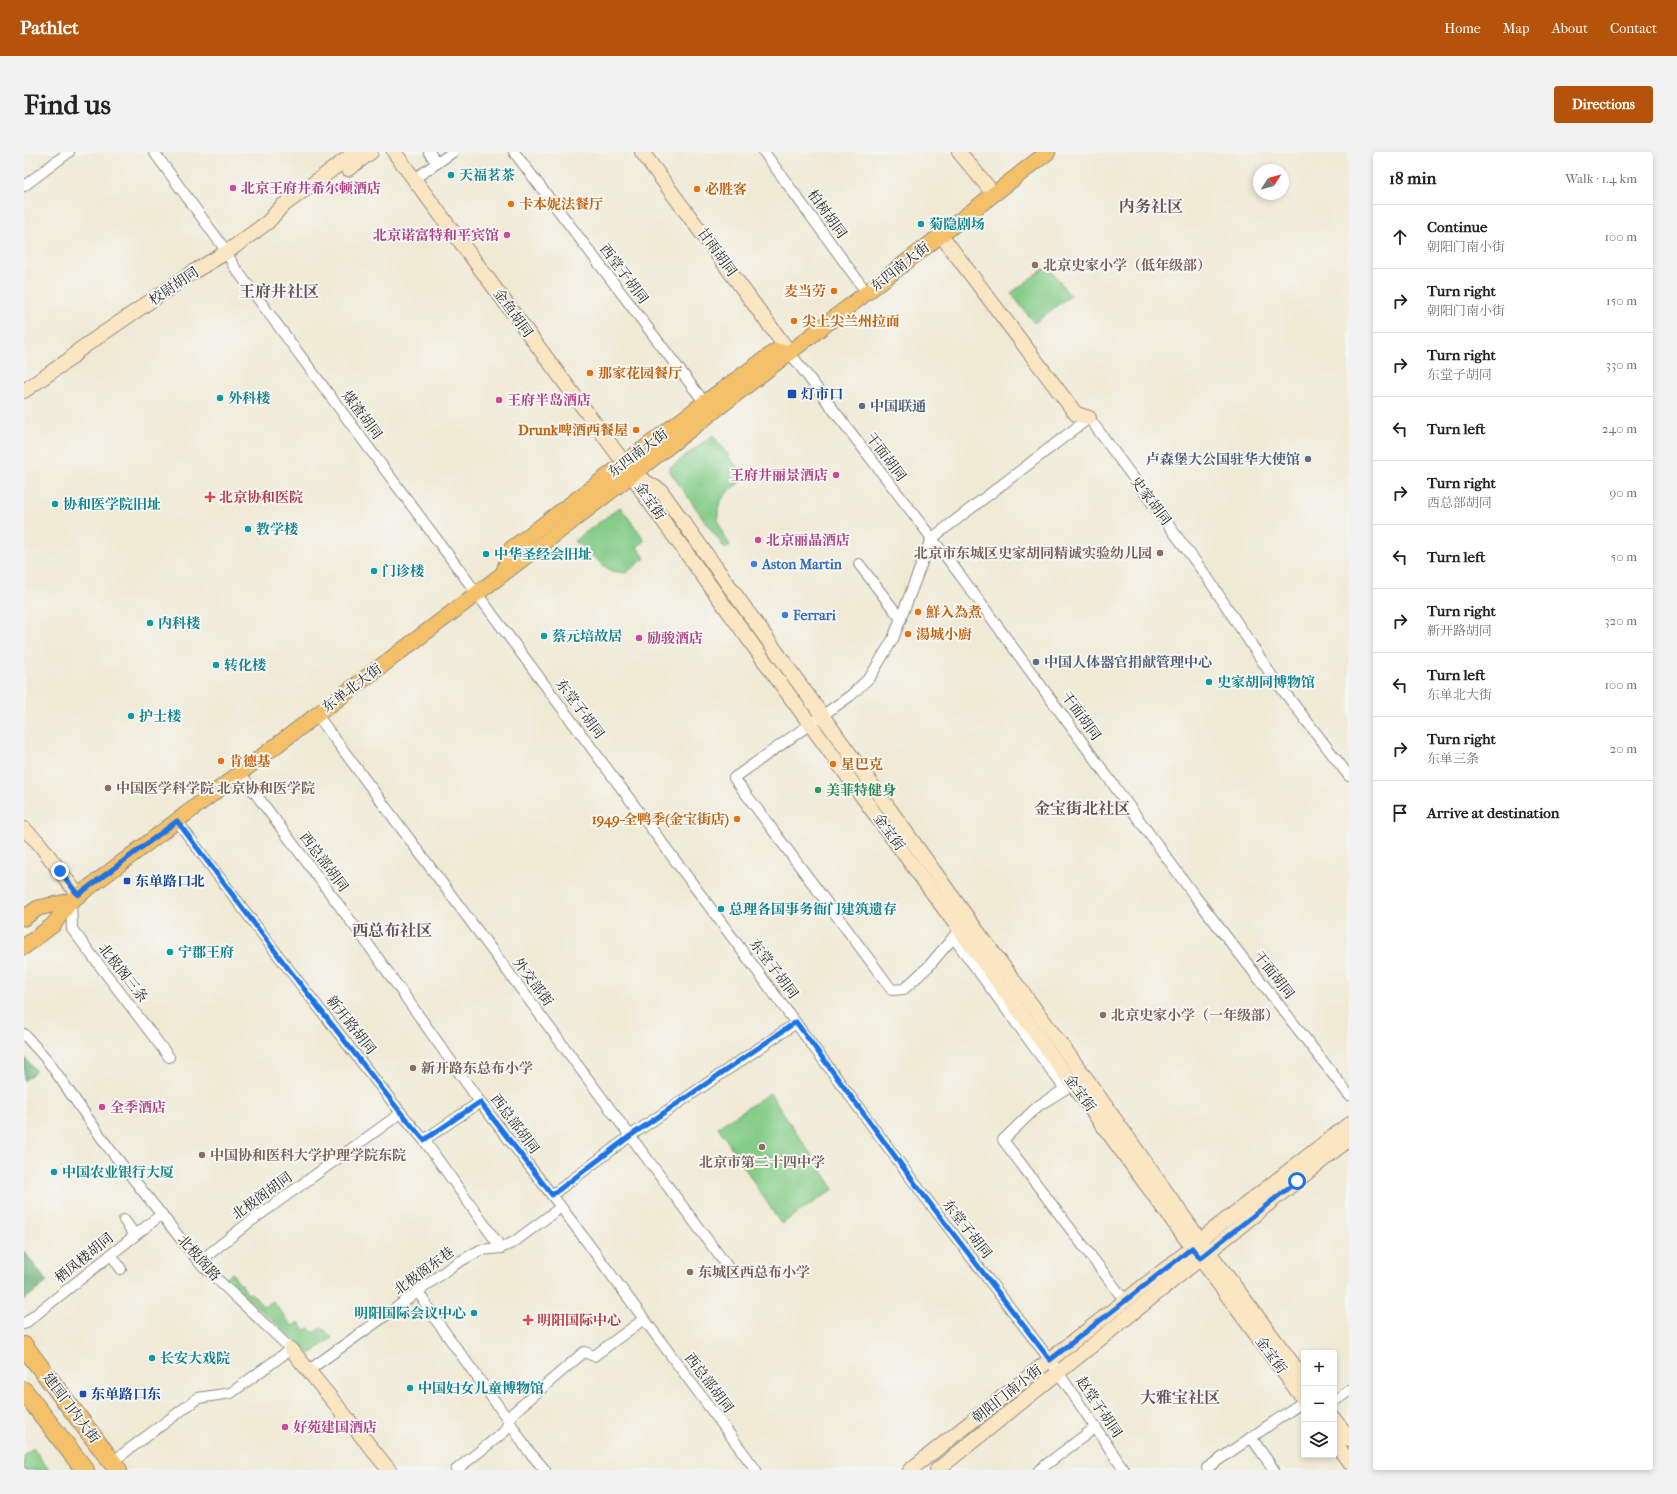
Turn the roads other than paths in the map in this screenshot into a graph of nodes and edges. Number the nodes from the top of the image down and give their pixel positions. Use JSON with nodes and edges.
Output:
{"nodes":[{"id":1,"x":69,"y":152,"type":"edge"},
{"id":2,"x":356,"y":152,"type":"edge"},
{"id":3,"x":371,"y":152,"type":"edge"},
{"id":4,"x":394,"y":152,"type":"edge"},
{"id":5,"x":429,"y":152,"type":"edge"},
{"id":6,"x":453,"y":152,"type":"edge"},
{"id":7,"x":642,"y":152,"type":"edge"},
{"id":8,"x":764,"y":152,"type":"edge"},
{"id":9,"x":959,"y":152,"type":"edge"},
{"id":10,"x":1048,"y":152,"type":"edge"},
{"id":11,"x":157,"y":153,"type":"edge"},
{"id":12,"x":516,"y":153,"type":"edge"},
{"id":13,"x":437,"y":163,"type":"junction"},
{"id":14,"x":414,"y":179,"type":"junction"},
{"id":15,"x":24,"y":186,"type":"edge"},
{"id":16,"x":993,"y":193,"type":"junction"},
{"id":17,"x":268,"y":222,"type":"junction"},
{"id":18,"x":943,"y":233,"type":"junction"},
{"id":19,"x":227,"y":252,"type":"junction"},
{"id":20,"x":867,"y":293,"type":"junction"},
{"id":21,"x":79,"y":350,"type":"junction"},
{"id":22,"x":790,"y":353,"type":"junction"},
{"id":23,"x":24,"y":380,"type":"edge"},
{"id":24,"x":24,"y":391,"type":"edge"},
{"id":25,"x":708,"y":408,"type":"junction"},
{"id":26,"x":1089,"y":418,"type":"junction"},
{"id":27,"x":629,"y":469,"type":"junction"},
{"id":28,"x":931,"y":539,"type":"junction"},
{"id":29,"x":859,"y":564,"type":"dead end"},
{"id":30,"x":477,"y":594,"type":"junction"},
{"id":31,"x":901,"y":620,"type":"junction"},
{"id":32,"x":317,"y":715,"type":"junction"},
{"id":33,"x":816,"y":720,"type":"junction"},
{"id":34,"x":240,"y":773,"type":"junction"},
{"id":35,"x":1349,"y":776,"type":"edge"},
{"id":36,"x":177,"y":821,"type":"junction"},
{"id":37,"x":25,"y":831,"type":"edge"},
{"id":38,"x":74,"y":898,"type":"junction"},
{"id":39,"x":24,"y":918,"type":"edge"},
{"id":40,"x":961,"y":928,"type":"junction"},
{"id":41,"x":24,"y":946,"type":"edge"},
{"id":42,"x":796,"y":1022,"type":"junction"},
{"id":43,"x":24,"y":1034,"type":"edge"},
{"id":44,"x":169,"y":1057,"type":"dead end"},
{"id":45,"x":1074,"y":1083,"type":"junction"},
{"id":46,"x":1349,"y":1095,"type":"edge"},
{"id":47,"x":480,"y":1102,"type":"junction"},
{"id":48,"x":401,"y":1113,"type":"junction"},
{"id":49,"x":1349,"y":1124,"type":"edge"},
{"id":50,"x":630,"y":1136,"type":"junction"},
{"id":51,"x":1349,"y":1139,"type":"edge"},
{"id":52,"x":424,"y":1140,"type":"junction"},
{"id":53,"x":552,"y":1195,"type":"junction"},
{"id":54,"x":561,"y":1207,"type":"junction"},
{"id":55,"x":162,"y":1214,"type":"junction"},
{"id":56,"x":124,"y":1220,"type":"dead end"},
{"id":57,"x":135,"y":1235,"type":"junction"},
{"id":58,"x":502,"y":1248,"type":"junction"},
{"id":59,"x":1201,"y":1249,"type":"junction"},
{"id":60,"x":111,"y":1254,"type":"junction"},
{"id":61,"x":199,"y":1262,"type":"junction"},
{"id":62,"x":727,"y":1266,"type":"dead end"},
{"id":63,"x":121,"y":1268,"type":"dead end"},
{"id":64,"x":418,"y":1291,"type":"junction"},
{"id":65,"x":1125,"y":1301,"type":"junction"},
{"id":66,"x":644,"y":1319,"type":"junction"},
{"id":67,"x":24,"y":1324,"type":"edge"},
{"id":68,"x":24,"y":1346,"type":"edge"},
{"id":69,"x":291,"y":1349,"type":"junction"},
{"id":70,"x":1050,"y":1360,"type":"junction"},
{"id":71,"x":309,"y":1370,"type":"junction"},
{"id":72,"x":1058,"y":1372,"type":"junction"},
{"id":73,"x":1301,"y":1375,"type":"edge"},
{"id":74,"x":24,"y":1390,"type":"edge"},
{"id":75,"x":1349,"y":1391,"type":"edge"},
{"id":76,"x":1301,"y":1396,"type":"edge"},
{"id":77,"x":1337,"y":1399,"type":"edge"},
{"id":78,"x":1301,"y":1402,"type":"edge"},
{"id":79,"x":509,"y":1421,"type":"junction"},
{"id":80,"x":1336,"y":1422,"type":"edge"},
{"id":81,"x":1096,"y":1427,"type":"junction"},
{"id":82,"x":1251,"y":1437,"type":"junction"},
{"id":83,"x":1349,"y":1439,"type":"edge"},
{"id":84,"x":1337,"y":1445,"type":"edge"},
{"id":85,"x":1349,"y":1462,"type":"edge"},
{"id":86,"x":115,"y":1466,"type":"edge"},
{"id":87,"x":1207,"y":1468,"type":"dead end"},
{"id":88,"x":85,"y":1470,"type":"edge"},
{"id":89,"x":389,"y":1470,"type":"edge"},
{"id":90,"x":456,"y":1470,"type":"edge"},
{"id":91,"x":545,"y":1470,"type":"edge"},
{"id":92,"x":756,"y":1470,"type":"edge"},
{"id":93,"x":910,"y":1470,"type":"edge"},
{"id":94,"x":937,"y":1470,"type":"edge"},
{"id":95,"x":1039,"y":1470,"type":"edge"},
{"id":96,"x":1124,"y":1470,"type":"edge"},
{"id":97,"x":1274,"y":1470,"type":"edge"}],
"edges":[{"from":1,"to":15,"type":"street"},
{"from":2,"to":17,"type":"main road","name":"校尉胡同"},
{"from":3,"to":17,"type":"main road","name":"校尉胡同"},
{"from":4,"to":14,"type":"main road","name":"金鱼胡同"},
{"from":5,"to":13,"type":"street"},
{"from":6,"to":13,"type":"street"},
{"from":7,"to":22,"type":"main road","name":"甘雨胡同"},
{"from":8,"to":20,"type":"street","name":"柏树胡同"},
{"from":9,"to":16,"type":"main road"},
{"from":10,"to":16,"type":"main road","name":"东四南大街"},
{"from":11,"to":19,"type":"street","name":"煤渣胡同"},
{"from":12,"to":25,"type":"street","name":"西堂子胡同"},
{"from":13,"to":14,"type":"street"},
{"from":14,"to":27,"type":"main road","name":"金鱼胡同"},
{"from":16,"to":18,"type":"main road","name":"东四南大街"},
{"from":17,"to":19,"type":"main road","name":"校尉胡同"},
{"from":18,"to":20,"type":"main road","name":"东四南大街"},
{"from":18,"to":26,"type":"main road"},
{"from":19,"to":21,"type":"main road","name":"校尉胡同"},
{"from":19,"to":30,"type":"street","name":"煤渣胡同"},
{"from":20,"to":22,"type":"main road","name":"东四南大街"},
{"from":21,"to":23,"type":"main road","name":"校尉胡同"},
{"from":21,"to":24,"type":"main road","name":"校尉胡同"},
{"from":22,"to":25,"type":"main road","name":"东四南大街"},
{"from":22,"to":28,"type":"street","name":"干面胡同"},
{"from":25,"to":27,"type":"main road","name":"东四南大街"},
{"from":26,"to":28,"type":"street"},
{"from":26,"to":35,"type":"street","name":"史家胡同"},
{"from":27,"to":30,"type":"main road","name":"东单北大街"},
{"from":27,"to":33,"type":"main road","name":"金宝街"},
{"from":28,"to":31,"type":"street"},
{"from":28,"to":46,"type":"street","name":"干面胡同"},
{"from":29,"to":31,"type":"street"},
{"from":30,"to":32,"type":"main road","name":"东单北大街"},
{"from":30,"to":42,"type":"street","name":"东堂子胡同"},
{"from":31,"to":33,"type":"street"},
{"from":32,"to":34,"type":"main road","name":"东单北大街"},
{"from":32,"to":50,"type":"street","name":"外交部街"},
{"from":33,"to":40,"type":"main road","name":"金宝街"},
{"from":33,"to":40,"type":"street"},
{"from":34,"to":36,"type":"main road","name":"东单北大街"},
{"from":34,"to":47,"type":"street","name":"西总部胡同"},
{"from":36,"to":38,"type":"main road","name":"东单北大街"},
{"from":36,"to":48,"type":"street","name":"新开路胡同"},
{"from":37,"to":38,"type":"main road"},
{"from":38,"to":39,"type":"main road","name":"东单北大街"},
{"from":38,"to":41,"type":"main road","name":"东单北大街"},
{"from":38,"to":44,"type":"street","name":"北极阁三条"},
{"from":40,"to":45,"type":"main road","name":"金宝街"},
{"from":40,"to":45,"type":"street"},
{"from":42,"to":50,"type":"street"},
{"from":42,"to":70,"type":"street","name":"东堂子胡同"},
{"from":43,"to":55,"type":"street","name":"北极阁路"},
{"from":45,"to":59,"type":"main road","name":"金宝街"},
{"from":45,"to":65,"type":"street"},
{"from":47,"to":52,"type":"street"},
{"from":47,"to":53,"type":"street","name":"西总部胡同"},
{"from":48,"to":52,"type":"street","name":"新开路胡同"},
{"from":48,"to":61,"type":"street","name":"北极阁胡同"},
{"from":49,"to":59,"type":"main road","name":"朝阳门南小街"},
{"from":50,"to":53,"type":"street"},
{"from":50,"to":62,"type":"street","name":"外交部街"},
{"from":51,"to":59,"type":"main road","name":"朝阳门南小街"},
{"from":52,"to":58,"type":"street","name":"新开路胡同"},
{"from":53,"to":54,"type":"street","name":"西总部胡同"},
{"from":54,"to":58,"type":"street","name":"北极阁东巷"},
{"from":54,"to":66,"type":"street","name":"西总部胡同"},
{"from":55,"to":57,"type":"street","name":"栖凤楼胡同"},
{"from":55,"to":61,"type":"street","name":"北极阁路"},
{"from":56,"to":57,"type":"street"},
{"from":57,"to":60,"type":"street","name":"栖凤楼胡同"},
{"from":58,"to":64,"type":"street","name":"北极阁东巷"},
{"from":59,"to":65,"type":"main road","name":"朝阳门南小街"},
{"from":59,"to":72,"type":"main road","name":"朝阳门南小街"},
{"from":59,"to":73,"type":"main road","name":"金宝街"},
{"from":59,"to":76,"type":"main road","name":"金宝街"},
{"from":60,"to":63,"type":"street"},
{"from":60,"to":67,"type":"street","name":"栖凤楼胡同"},
{"from":61,"to":69,"type":"street","name":"北极阁路"},
{"from":64,"to":71,"type":"street","name":"北极阁东巷"},
{"from":64,"to":79,"type":"street"},
{"from":65,"to":70,"type":"main road","name":"朝阳门南小街"},
{"from":66,"to":79,"type":"street"},
{"from":66,"to":92,"type":"street","name":"西总部胡同"},
{"from":68,"to":86,"type":"highway","name":"建国门内大街"},
{"from":69,"to":71,"type":"main road","name":"北极阁路"},
{"from":69,"to":86,"type":"street"},
{"from":70,"to":72,"type":"street","name":"赵堂子胡同"},
{"from":70,"to":93,"type":"main road","name":"朝阳门南小街"},
{"from":71,"to":89,"type":"main road","name":"北极阁路"},
{"from":72,"to":81,"type":"street","name":"赵堂子胡同"},
{"from":72,"to":94,"type":"main road","name":"朝阳门南小街"},
{"from":74,"to":88,"type":"highway","name":"建国门内大街"},
{"from":75,"to":77,"type":"street"},
{"from":78,"to":82,"type":"street"},
{"from":79,"to":90,"type":"street"},
{"from":79,"to":91,"type":"street"},
{"from":80,"to":83,"type":"main road"},
{"from":81,"to":95,"type":"street"},
{"from":81,"to":96,"type":"street","name":"赵堂子胡同"},
{"from":82,"to":87,"type":"street"},
{"from":82,"to":97,"type":"street"},
{"from":84,"to":85,"type":"main road"}]}
